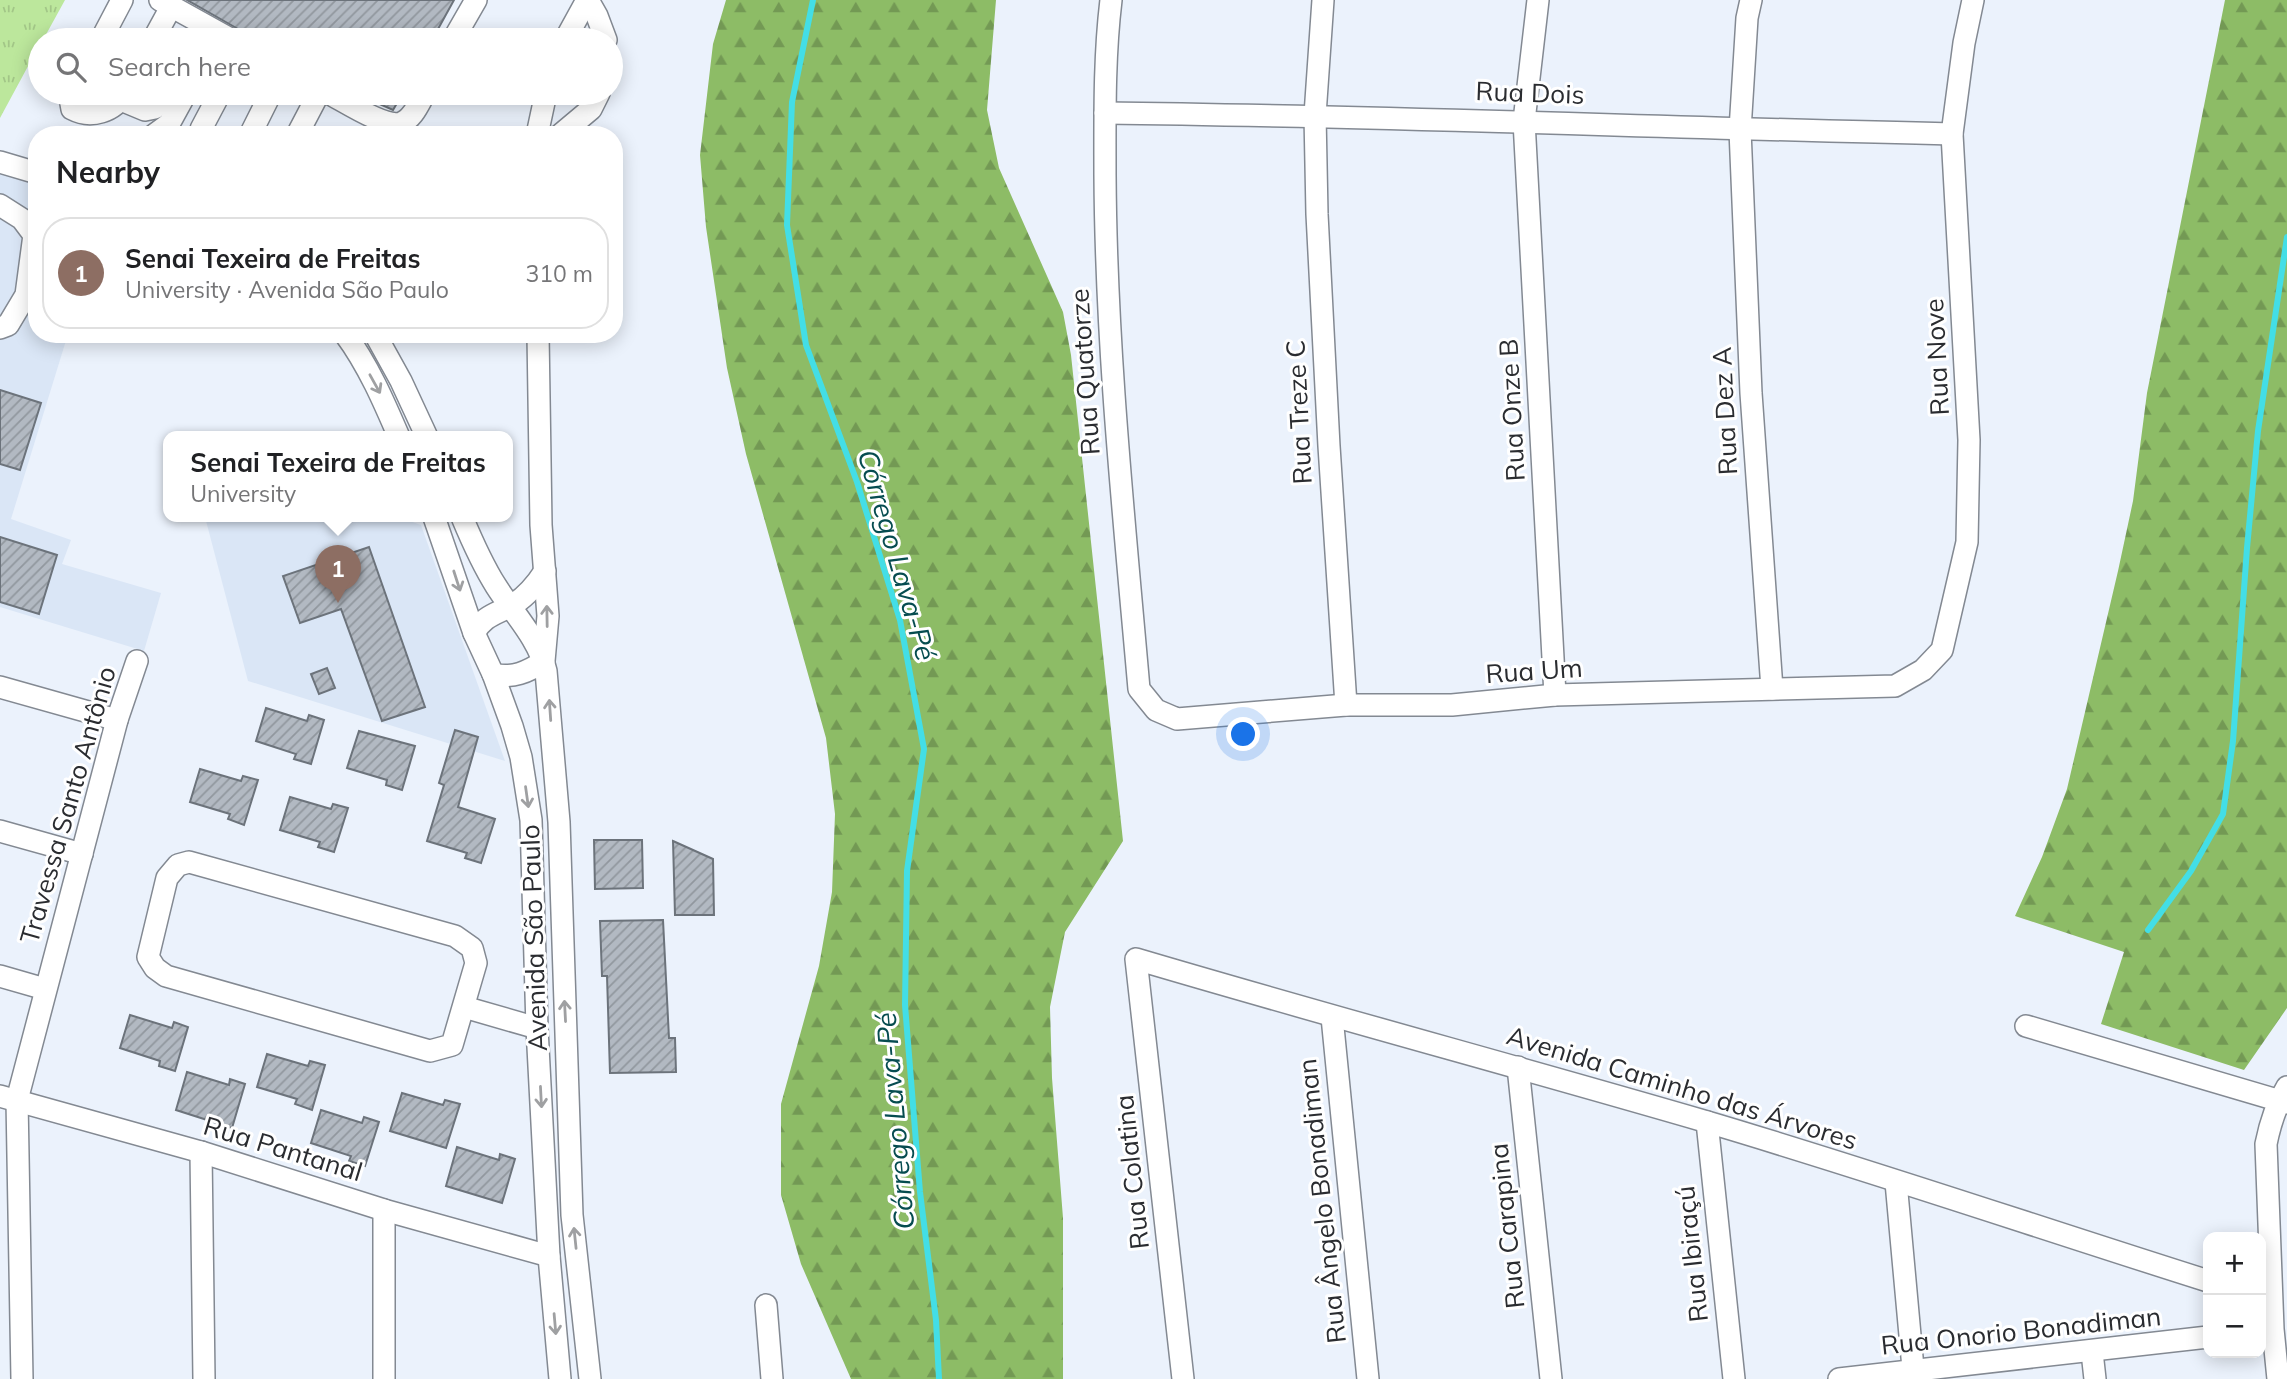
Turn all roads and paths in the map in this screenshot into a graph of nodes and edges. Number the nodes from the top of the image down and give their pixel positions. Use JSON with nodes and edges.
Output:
{"nodes":[{"id":1,"x":122,"y":0,"type":"edge"},
{"id":2,"x":476,"y":0,"type":"edge"},
{"id":3,"x":569,"y":0,"type":"edge"},
{"id":4,"x":588,"y":0,"type":"edge"},
{"id":5,"x":1111,"y":0,"type":"edge"},
{"id":6,"x":1323,"y":0,"type":"edge"},
{"id":7,"x":1538,"y":0,"type":"edge"},
{"id":8,"x":1751,"y":0,"type":"edge"},
{"id":9,"x":1973,"y":0,"type":"edge"},
{"id":10,"x":166,"y":3,"type":"edge"},
{"id":11,"x":107,"y":28,"type":"edge"},
{"id":12,"x":157,"y":28,"type":"edge"},
{"id":13,"x":206,"y":28,"type":"edge"},
{"id":14,"x":460,"y":28,"type":"edge"},
{"id":15,"x":569,"y":28,"type":"edge"},
{"id":16,"x":571,"y":28,"type":"edge"},
{"id":17,"x":602,"y":28,"type":"edge"},
{"id":18,"x":71,"y":105,"type":"edge"},
{"id":19,"x":110,"y":105,"type":"edge"},
{"id":20,"x":137,"y":105,"type":"edge"},
{"id":21,"x":157,"y":105,"type":"edge"},
{"id":22,"x":179,"y":105,"type":"edge"},
{"id":23,"x":214,"y":105,"type":"edge"},
{"id":24,"x":265,"y":105,"type":"edge"},
{"id":25,"x":313,"y":105,"type":"edge"},
{"id":26,"x":351,"y":105,"type":"edge"},
{"id":27,"x":418,"y":105,"type":"edge"},
{"id":28,"x":543,"y":105,"type":"edge"},
{"id":29,"x":593,"y":105,"type":"edge"},
{"id":30,"x":1105,"y":113,"type":"junction"},
{"id":31,"x":1315,"y":115,"type":"junction"},
{"id":32,"x":1524,"y":121,"type":"junction"},
{"id":33,"x":166,"y":126,"type":"edge"},
{"id":34,"x":203,"y":126,"type":"edge"},
{"id":35,"x":254,"y":126,"type":"edge"},
{"id":36,"x":302,"y":126,"type":"edge"},
{"id":37,"x":539,"y":126,"type":"edge"},
{"id":38,"x":571,"y":126,"type":"edge"},
{"id":39,"x":1740,"y":130,"type":"junction"},
{"id":40,"x":1952,"y":134,"type":"junction"},
{"id":41,"x":0,"y":162,"type":"edge"},
{"id":42,"x":28,"y":170,"type":"edge"},
{"id":43,"x":0,"y":205,"type":"edge"},
{"id":44,"x":28,"y":227,"type":"edge"},
{"id":45,"x":28,"y":280,"type":"edge"},
{"id":46,"x":0,"y":328,"type":"edge"},
{"id":47,"x":351,"y":343,"type":"edge"},
{"id":48,"x":380,"y":343,"type":"edge"},
{"id":49,"x":538,"y":343,"type":"edge"},
{"id":50,"x":397,"y":431,"type":"edge"},
{"id":51,"x":424,"y":431,"type":"edge"},
{"id":52,"x":436,"y":522,"type":"edge"},
{"id":53,"x":464,"y":522,"type":"edge"},
{"id":54,"x":545,"y":571,"type":"junction"},
{"id":55,"x":510,"y":606,"type":"junction"},
{"id":56,"x":474,"y":633,"type":"junction"},
{"id":57,"x":137,"y":661,"type":"dead end"},
{"id":58,"x":544,"y":661,"type":"junction"},
{"id":59,"x":492,"y":674,"type":"junction"},
{"id":60,"x":1895,"y":686,"type":"joint"},
{"id":61,"x":0,"y":687,"type":"edge"},
{"id":62,"x":1772,"y":689,"type":"junction"},
{"id":63,"x":1555,"y":695,"type":"junction"},
{"id":64,"x":1346,"y":705,"type":"junction"},
{"id":65,"x":1177,"y":719,"type":"joint"},
{"id":66,"x":117,"y":720,"type":"junction"},
{"id":67,"x":0,"y":831,"type":"edge"},
{"id":68,"x":82,"y":854,"type":"junction"},
{"id":69,"x":1136,"y":959,"type":"joint"},
{"id":70,"x":0,"y":976,"type":"edge"},
{"id":71,"x":45,"y":989,"type":"junction"},
{"id":72,"x":464,"y":1007,"type":"junction"},
{"id":73,"x":1332,"y":1017,"type":"junction"},
{"id":74,"x":2026,"y":1026,"type":"dead end"},
{"id":75,"x":537,"y":1028,"type":"junction"},
{"id":76,"x":1518,"y":1068,"type":"junction"},
{"id":77,"x":2284,"y":1097,"type":"edge"},
{"id":78,"x":9,"y":1098,"type":"edge"},
{"id":79,"x":1707,"y":1122,"type":"junction"},
{"id":80,"x":201,"y":1152,"type":"junction"},
{"id":81,"x":1896,"y":1182,"type":"junction"},
{"id":82,"x":384,"y":1210,"type":"junction"},
{"id":83,"x":549,"y":1256,"type":"junction"},
{"id":84,"x":2203,"y":1279,"type":"edge"},
{"id":85,"x":2273,"y":1302,"type":"edge"},
{"id":86,"x":766,"y":1305,"type":"dead end"},
{"id":87,"x":2267,"y":1330,"type":"edge"},
{"id":88,"x":2203,"y":1338,"type":"edge"},
{"id":89,"x":2092,"y":1352,"type":"junction"},
{"id":90,"x":1913,"y":1376,"type":"edge"},
{"id":91,"x":22,"y":1379,"type":"edge"},
{"id":92,"x":204,"y":1379,"type":"edge"},
{"id":93,"x":384,"y":1379,"type":"edge"},
{"id":94,"x":560,"y":1379,"type":"edge"},
{"id":95,"x":590,"y":1379,"type":"edge"},
{"id":96,"x":772,"y":1379,"type":"edge"},
{"id":97,"x":1183,"y":1379,"type":"edge"},
{"id":98,"x":1368,"y":1379,"type":"edge"},
{"id":99,"x":1551,"y":1379,"type":"edge"},
{"id":100,"x":1734,"y":1379,"type":"edge"},
{"id":101,"x":1839,"y":1379,"type":"edge"},
{"id":102,"x":2095,"y":1379,"type":"edge"},
{"id":103,"x":2278,"y":1379,"type":"edge"}],
"edges":[{"from":1,"to":11,"type":"street"},
{"from":2,"to":14,"type":"street"},
{"from":3,"to":15,"type":"street"},
{"from":4,"to":16,"type":"street"},
{"from":4,"to":17,"type":"street"},
{"from":5,"to":30,"type":"street","name":"Rua Quatorze"},
{"from":6,"to":31,"type":"street","name":"Rua Treze C"},
{"from":7,"to":32,"type":"street","name":"Rua Onze B"},
{"from":8,"to":39,"type":"street","name":"Rua Dez A"},
{"from":9,"to":40,"type":"street","name":"Rua Nove"},
{"from":10,"to":12,"type":"street"},
{"from":10,"to":13,"type":"street"},
{"from":18,"to":19,"type":"street"},
{"from":20,"to":21,"type":"street"},
{"from":22,"to":33,"type":"street"},
{"from":23,"to":34,"type":"street"},
{"from":24,"to":35,"type":"street"},
{"from":25,"to":36,"type":"street"},
{"from":26,"to":27,"type":"street"},
{"from":28,"to":37,"type":"street"},
{"from":29,"to":38,"type":"street"},
{"from":30,"to":31,"type":"street","name":"Rua Dois"},
{"from":30,"to":65,"type":"street","name":"Rua Quatorze"},
{"from":31,"to":32,"type":"street","name":"Rua Dois"},
{"from":31,"to":64,"type":"street","name":"Rua Treze C"},
{"from":32,"to":39,"type":"street","name":"Rua Dois"},
{"from":32,"to":63,"type":"street","name":"Rua Onze B"},
{"from":39,"to":40,"type":"street","name":"Rua Dois"},
{"from":39,"to":62,"type":"street","name":"Rua Dez A"},
{"from":40,"to":60,"type":"street","name":"Rua Nove"},
{"from":41,"to":42,"type":"street"},
{"from":43,"to":44,"type":"street"},
{"from":45,"to":46,"type":"street"},
{"from":47,"to":50,"type":"street","one_way":true},
{"from":48,"to":51,"type":"street"},
{"from":49,"to":54,"type":"street"},
{"from":52,"to":56,"type":"street","name":"Avenida São Paulo","one_way":true},
{"from":53,"to":55,"type":"street","name":"Avenida São Paulo"},
{"from":54,"to":55,"type":"street"},
{"from":58,"to":54,"type":"street","one_way":true},
{"from":55,"to":56,"type":"street"},
{"from":55,"to":58,"type":"street","name":"Avenida São Paulo"},
{"from":56,"to":59,"type":"street","name":"Avenida São Paulo"},
{"from":57,"to":66,"type":"street","name":"Travessa Santo Antônio"},
{"from":58,"to":59,"type":"street"},
{"from":95,"to":58,"type":"street","name":"Avenida São Paulo","one_way":true},
{"from":59,"to":75,"type":"street","name":"Avenida São Paulo","one_way":true},
{"from":60,"to":62,"type":"street","name":"Rua Um"},
{"from":61,"to":66,"type":"street"},
{"from":62,"to":63,"type":"street","name":"Rua Um"},
{"from":63,"to":64,"type":"street","name":"Rua Um"},
{"from":64,"to":65,"type":"street","name":"Rua Um"},
{"from":66,"to":68,"type":"street","name":"Travessa Santo Antônio"},
{"from":67,"to":68,"type":"street"},
{"from":68,"to":71,"type":"street","name":"Travessa Santo Antônio"},
{"from":69,"to":73,"type":"street","name":"Avenida Caminho das Árvores"},
{"from":69,"to":97,"type":"street","name":"Rua Colatina"},
{"from":70,"to":71,"type":"street"},
{"from":71,"to":78,"type":"street","name":"Travessa Santo Antônio"},
{"from":72,"to":72,"type":"street"},
{"from":72,"to":75,"type":"street"},
{"from":73,"to":76,"type":"street","name":"Avenida Caminho das Árvores"},
{"from":73,"to":98,"type":"street","name":"Rua Ângelo Bonadiman"},
{"from":74,"to":77,"type":"street"},
{"from":75,"to":83,"type":"street","name":"Avenida São Paulo","one_way":true},
{"from":76,"to":79,"type":"street","name":"Avenida Caminho das Árvores"},
{"from":76,"to":99,"type":"street","name":"Rua Carapina"},
{"from":77,"to":85,"type":"street"},
{"from":78,"to":80,"type":"street","name":"Rua Pantanal"},
{"from":78,"to":91,"type":"street","name":"Travessa Santo Antônio"},
{"from":79,"to":81,"type":"street","name":"Avenida Caminho das Árvores"},
{"from":79,"to":100,"type":"street","name":"Rua Ibiraçú"},
{"from":80,"to":82,"type":"street","name":"Rua Pantanal"},
{"from":80,"to":92,"type":"street"},
{"from":81,"to":84,"type":"street","name":"Avenida Caminho das Árvores"},
{"from":81,"to":90,"type":"street"},
{"from":82,"to":83,"type":"street","name":"Rua Pantanal"},
{"from":82,"to":93,"type":"street"},
{"from":83,"to":94,"type":"street","name":"Avenida São Paulo","one_way":true},
{"from":85,"to":87,"type":"street"},
{"from":86,"to":96,"type":"street"},
{"from":87,"to":103,"type":"street"},
{"from":88,"to":89,"type":"street","name":"Rua Onorio Bonadiman"},
{"from":89,"to":90,"type":"street","name":"Rua Onorio Bonadiman"},
{"from":89,"to":102,"type":"street"},
{"from":90,"to":101,"type":"street","name":"Rua Onorio Bonadiman"}]}
